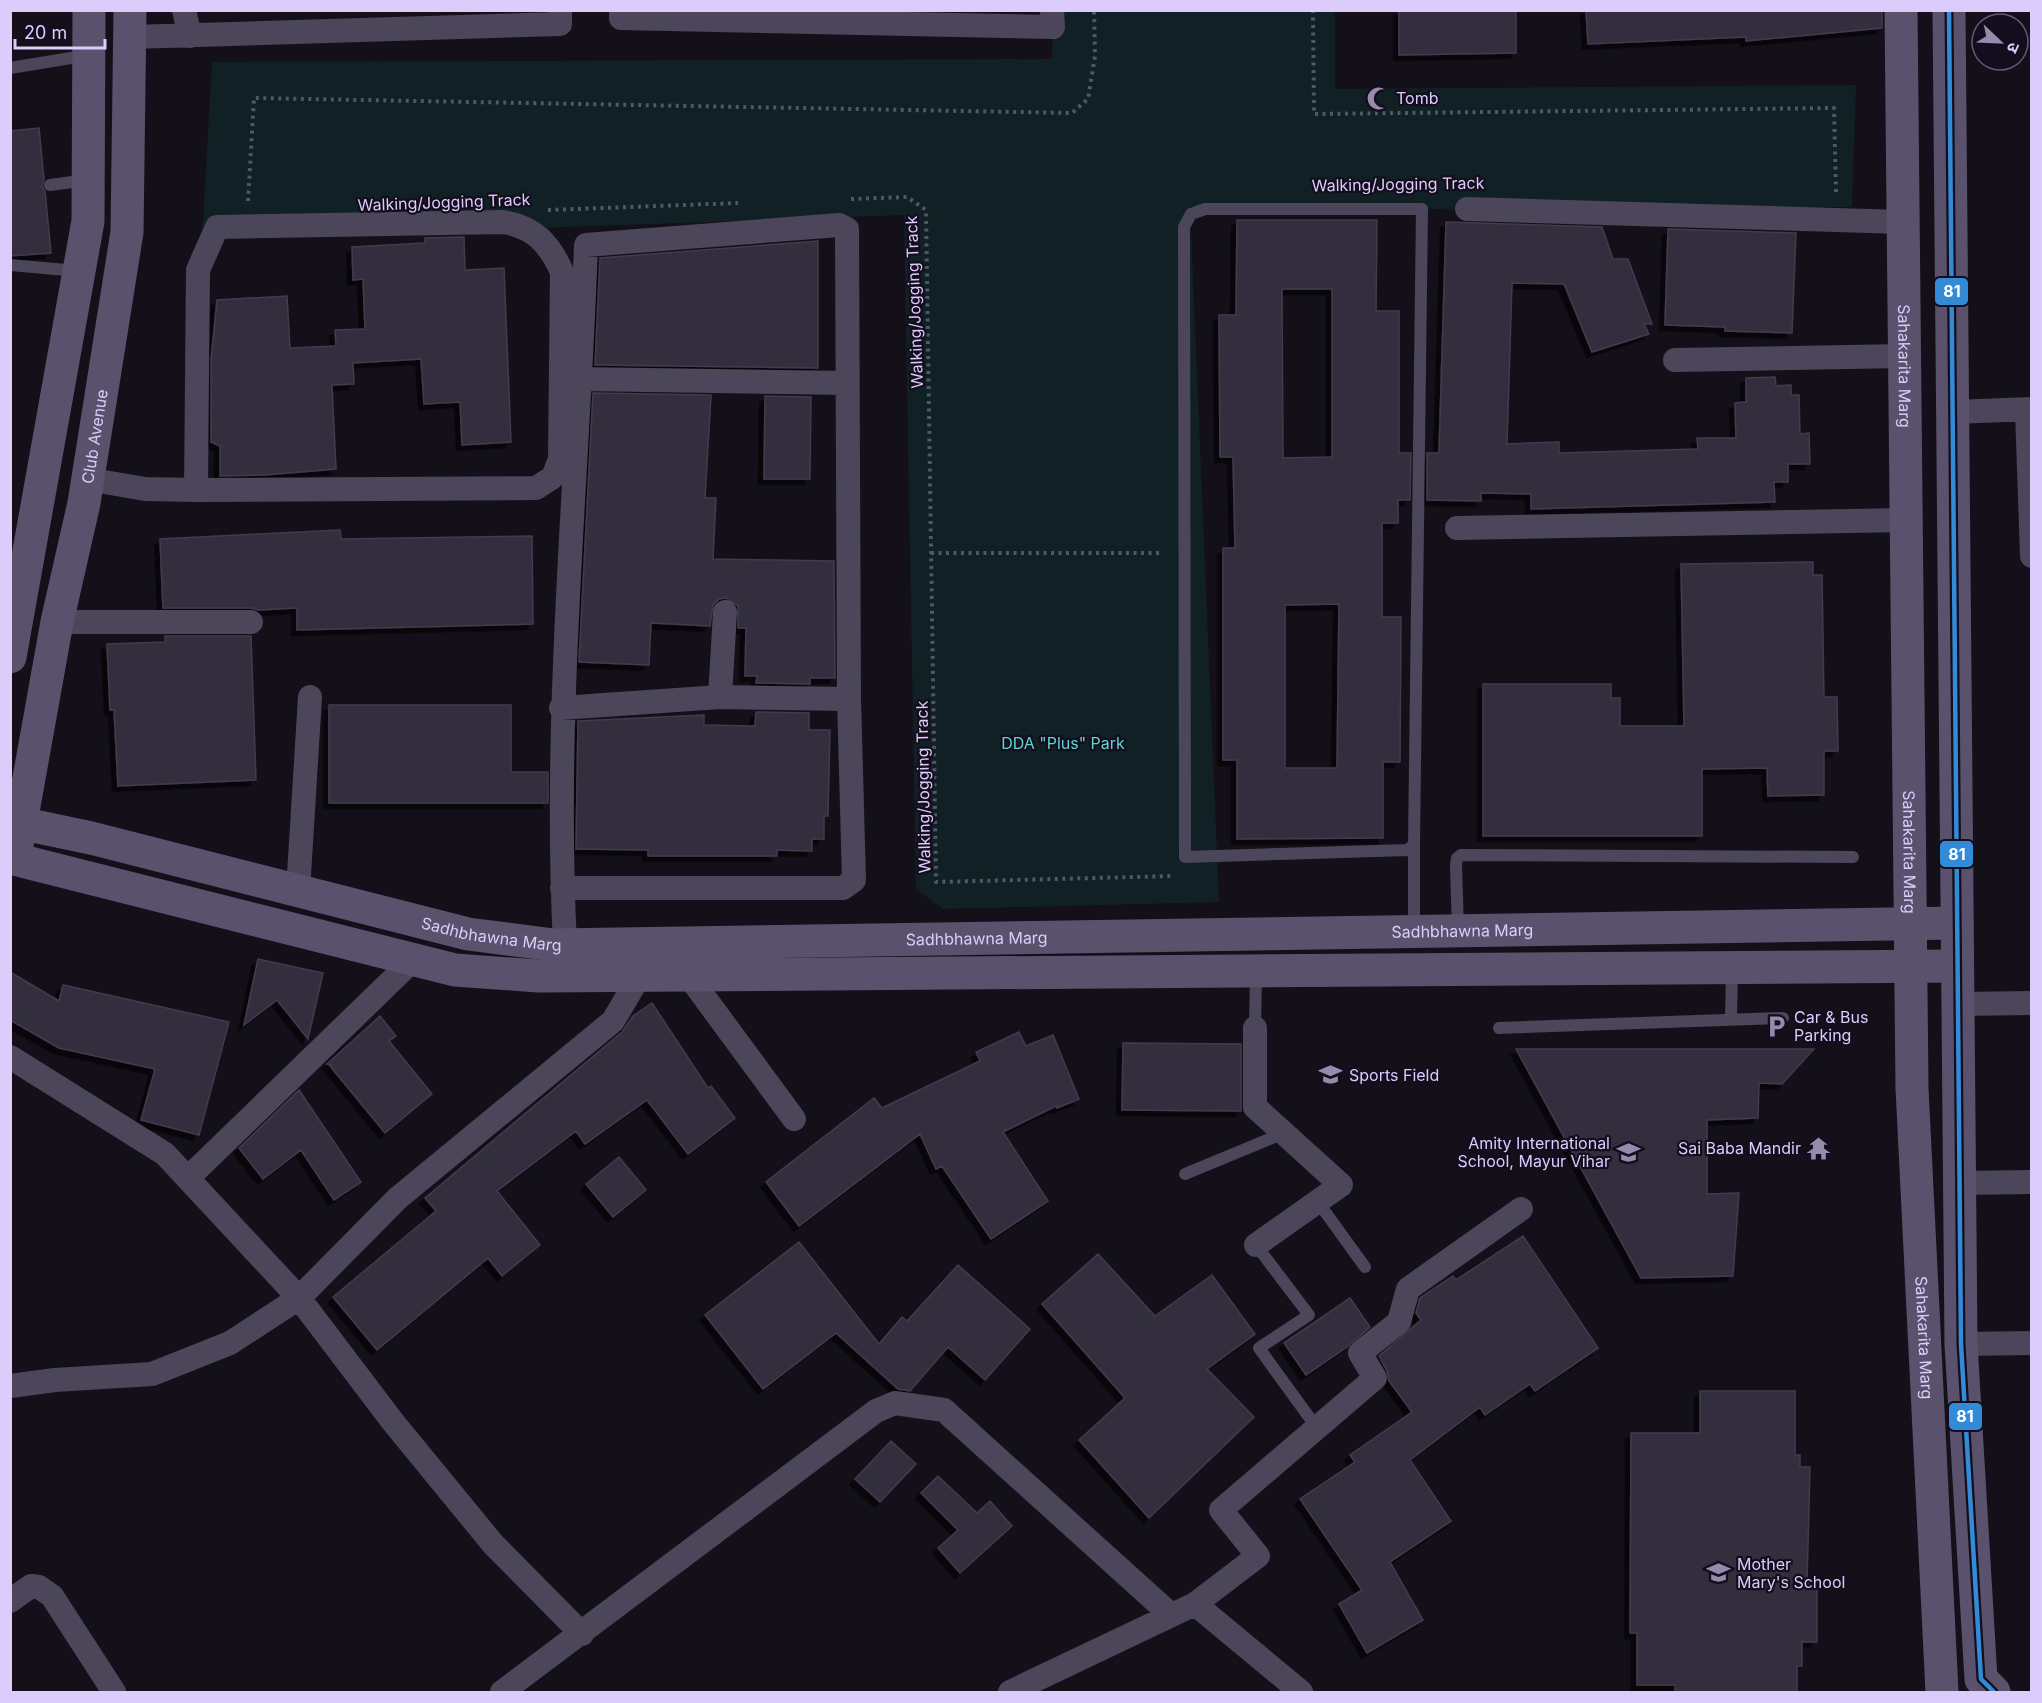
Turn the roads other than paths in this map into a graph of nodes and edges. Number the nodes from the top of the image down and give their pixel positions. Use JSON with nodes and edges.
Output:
{"nodes":[{"id":1,"x":89,"y":10,"type":"edge"},
{"id":2,"x":184,"y":10,"type":"edge"},
{"id":3,"x":560,"y":10,"type":"edge"},
{"id":4,"x":621,"y":10,"type":"edge"},
{"id":5,"x":1052,"y":10,"type":"edge"},
{"id":6,"x":1901,"y":10,"type":"edge"},
{"id":7,"x":1949,"y":10,"type":"edge"},
{"id":8,"x":130,"y":24,"type":"edge"},
{"id":9,"x":190,"y":36,"type":"junction"},
{"id":10,"x":90,"y":55,"type":"junction"},
{"id":11,"x":10,"y":68,"type":"edge"},
{"id":12,"x":88,"y":180,"type":"junction"},
{"id":13,"x":50,"y":185,"type":"dead end"},
{"id":14,"x":1467,"y":209,"type":"dead end"},
{"id":15,"x":1902,"y":222,"type":"junction"},
{"id":16,"x":10,"y":266,"type":"edge"},
{"id":17,"x":79,"y":271,"type":"junction"},
{"id":18,"x":1904,"y":356,"type":"junction"},
{"id":19,"x":1675,"y":360,"type":"dead end"},
{"id":20,"x":581,"y":379,"type":"junction"},
{"id":21,"x":847,"y":383,"type":"junction"},
{"id":22,"x":2029,"y":410,"type":"edge"},
{"id":23,"x":1952,"y":412,"type":"junction"},
{"id":24,"x":87,"y":479,"type":"junction"},
{"id":25,"x":196,"y":490,"type":"junction"},
{"id":26,"x":1906,"y":520,"type":"junction"},
{"id":27,"x":1457,"y":528,"type":"dead end"},
{"id":28,"x":2031,"y":556,"type":"edge"},
{"id":29,"x":724,"y":612,"type":"dead end"},
{"id":30,"x":57,"y":622,"type":"junction"},
{"id":31,"x":252,"y":622,"type":"dead end"},
{"id":32,"x":10,"y":657,"type":"edge"},
{"id":33,"x":720,"y":697,"type":"junction"},
{"id":34,"x":310,"y":698,"type":"dead end"},
{"id":35,"x":849,"y":699,"type":"junction"},
{"id":36,"x":561,"y":708,"type":"junction"},
{"id":37,"x":16,"y":822,"type":"edge"},
{"id":38,"x":1414,"y":844,"type":"junction"},
{"id":39,"x":1853,"y":857,"type":"dead end"},
{"id":40,"x":13,"y":858,"type":"edge"},
{"id":41,"x":562,"y":888,"type":"junction"},
{"id":42,"x":298,"y":891,"type":"junction"},
{"id":43,"x":1957,"y":923,"type":"junction"},
{"id":44,"x":1910,"y":924,"type":"junction"},
{"id":45,"x":1458,"y":929,"type":"junction"},
{"id":46,"x":1414,"y":931,"type":"junction"},
{"id":47,"x":565,"y":945,"type":"junction"},
{"id":48,"x":414,"y":959,"type":"junction"},
{"id":49,"x":1911,"y":966,"type":"junction"},
{"id":50,"x":1957,"y":966,"type":"junction"},
{"id":51,"x":1732,"y":968,"type":"junction"},
{"id":52,"x":1256,"y":971,"type":"junction"},
{"id":53,"x":640,"y":975,"type":"junction"},
{"id":54,"x":688,"y":975,"type":"junction"},
{"id":55,"x":2031,"y":1003,"type":"edge"},
{"id":56,"x":1958,"y":1004,"type":"junction"},
{"id":57,"x":1783,"y":1018,"type":"dead end"},
{"id":58,"x":1731,"y":1019,"type":"junction"},
{"id":59,"x":1499,"y":1028,"type":"dead end"},
{"id":60,"x":1255,"y":1029,"type":"joint"},
{"id":61,"x":10,"y":1057,"type":"edge"},
{"id":62,"x":794,"y":1119,"type":"dead end"},
{"id":63,"x":1284,"y":1134,"type":"junction"},
{"id":64,"x":1185,"y":1174,"type":"dead end"},
{"id":65,"x":188,"y":1178,"type":"junction"},
{"id":66,"x":2031,"y":1182,"type":"edge"},
{"id":67,"x":1959,"y":1183,"type":"junction"},
{"id":68,"x":1318,"y":1202,"type":"junction"},
{"id":69,"x":1521,"y":1209,"type":"dead end"},
{"id":70,"x":1256,"y":1245,"type":"joint"},
{"id":71,"x":1365,"y":1267,"type":"dead end"},
{"id":72,"x":299,"y":1298,"type":"junction"},
{"id":73,"x":2031,"y":1343,"type":"edge"},
{"id":74,"x":1961,"y":1344,"type":"junction"},
{"id":75,"x":10,"y":1386,"type":"edge"},
{"id":76,"x":1317,"y":1428,"type":"junction"},
{"id":77,"x":10,"y":1601,"type":"edge"},
{"id":78,"x":1195,"y":1604,"type":"junction"},
{"id":79,"x":1172,"y":1615,"type":"junction"},
{"id":80,"x":582,"y":1634,"type":"junction"},
{"id":81,"x":114,"y":1692,"type":"edge"},
{"id":82,"x":502,"y":1692,"type":"edge"},
{"id":83,"x":1010,"y":1692,"type":"edge"},
{"id":84,"x":1301,"y":1692,"type":"edge"},
{"id":85,"x":1942,"y":1692,"type":"edge"},
{"id":86,"x":1994,"y":1692,"type":"edge"}],
"edges":[{"from":1,"to":10,"type":"street"},
{"from":2,"to":9,"type":"street"},
{"from":3,"to":9,"type":"street"},
{"from":4,"to":5,"type":"street"},
{"from":6,"to":15,"type":"street","name":"Sahakarita Marg"},
{"from":7,"to":23,"type":"street"},
{"from":8,"to":9,"type":"street"},
{"from":8,"to":24,"type":"street","name":"Club Avenue"},
{"from":10,"to":11,"type":"lane"},
{"from":10,"to":12,"type":"street"},
{"from":12,"to":13,"type":"lane"},
{"from":12,"to":17,"type":"street"},
{"from":14,"to":15,"type":"street"},
{"from":15,"to":18,"type":"street","name":"Sahakarita Marg"},
{"from":16,"to":17,"type":"lane"},
{"from":17,"to":32,"type":"street"},
{"from":18,"to":19,"type":"street"},
{"from":18,"to":26,"type":"street","name":"Sahakarita Marg"},
{"from":20,"to":21,"type":"street"},
{"from":20,"to":21,"type":"street"},
{"from":20,"to":36,"type":"street"},
{"from":21,"to":35,"type":"street"},
{"from":22,"to":23,"type":"street"},
{"from":22,"to":28,"type":"street"},
{"from":23,"to":43,"type":"street"},
{"from":24,"to":25,"type":"street"},
{"from":24,"to":30,"type":"street","name":"Club Avenue"},
{"from":25,"to":25,"type":"street"},
{"from":26,"to":27,"type":"street"},
{"from":26,"to":44,"type":"street","name":"Sahakarita Marg"},
{"from":29,"to":33,"type":"street"},
{"from":30,"to":31,"type":"street"},
{"from":30,"to":37,"type":"street","name":"Club Avenue"},
{"from":33,"to":35,"type":"street"},
{"from":33,"to":36,"type":"street"},
{"from":34,"to":42,"type":"street"},
{"from":35,"to":41,"type":"street"},
{"from":36,"to":41,"type":"street"},
{"from":37,"to":40,"type":"street","name":"Club Avenue"},
{"from":37,"to":42,"type":"street","name":"Sadhbhawna Marg"},
{"from":38,"to":38,"type":"lane"},
{"from":38,"to":46,"type":"lane"},
{"from":39,"to":45,"type":"lane"},
{"from":40,"to":48,"type":"street","name":"Sadhbhawna Marg"},
{"from":41,"to":47,"type":"street"},
{"from":42,"to":47,"type":"street","name":"Sadhbhawna Marg"},
{"from":43,"to":44,"type":"street","name":"Sadhbhawna Marg"},
{"from":43,"to":50,"type":"street"},
{"from":44,"to":45,"type":"street","name":"Sadhbhawna Marg"},
{"from":44,"to":49,"type":"street","name":"Sahakarita Marg"},
{"from":45,"to":46,"type":"street","name":"Sadhbhawna Marg"},
{"from":46,"to":47,"type":"street","name":"Sadhbhawna Marg"},
{"from":48,"to":53,"type":"street","name":"Sadhbhawna Marg"},
{"from":48,"to":65,"type":"street"},
{"from":49,"to":50,"type":"street","name":"Sadhbhawna Marg"},
{"from":49,"to":51,"type":"street","name":"Sadhbhawna Marg"},
{"from":49,"to":85,"type":"street","name":"Sahakarita Marg"},
{"from":50,"to":56,"type":"street"},
{"from":51,"to":52,"type":"street","name":"Sadhbhawna Marg"},
{"from":51,"to":58,"type":"lane"},
{"from":52,"to":54,"type":"street","name":"Sadhbhawna Marg"},
{"from":52,"to":60,"type":"lane"},
{"from":53,"to":54,"type":"street","name":"Sadhbhawna Marg"},
{"from":53,"to":72,"type":"street"},
{"from":54,"to":62,"type":"street"},
{"from":55,"to":56,"type":"street"},
{"from":56,"to":67,"type":"street"},
{"from":57,"to":58,"type":"lane"},
{"from":58,"to":59,"type":"lane"},
{"from":60,"to":63,"type":"street"},
{"from":61,"to":65,"type":"street"},
{"from":63,"to":64,"type":"lane"},
{"from":63,"to":68,"type":"street"},
{"from":65,"to":72,"type":"street"},
{"from":66,"to":67,"type":"street"},
{"from":67,"to":74,"type":"street"},
{"from":68,"to":70,"type":"street"},
{"from":68,"to":71,"type":"lane"},
{"from":69,"to":76,"type":"street"},
{"from":70,"to":76,"type":"lane"},
{"from":72,"to":75,"type":"street"},
{"from":72,"to":80,"type":"street"},
{"from":73,"to":74,"type":"street"},
{"from":74,"to":86,"type":"street"},
{"from":76,"to":78,"type":"street"},
{"from":77,"to":81,"type":"street"},
{"from":78,"to":79,"type":"street"},
{"from":78,"to":84,"type":"street"},
{"from":79,"to":80,"type":"street"},
{"from":79,"to":83,"type":"street"},
{"from":80,"to":82,"type":"street"}]}
